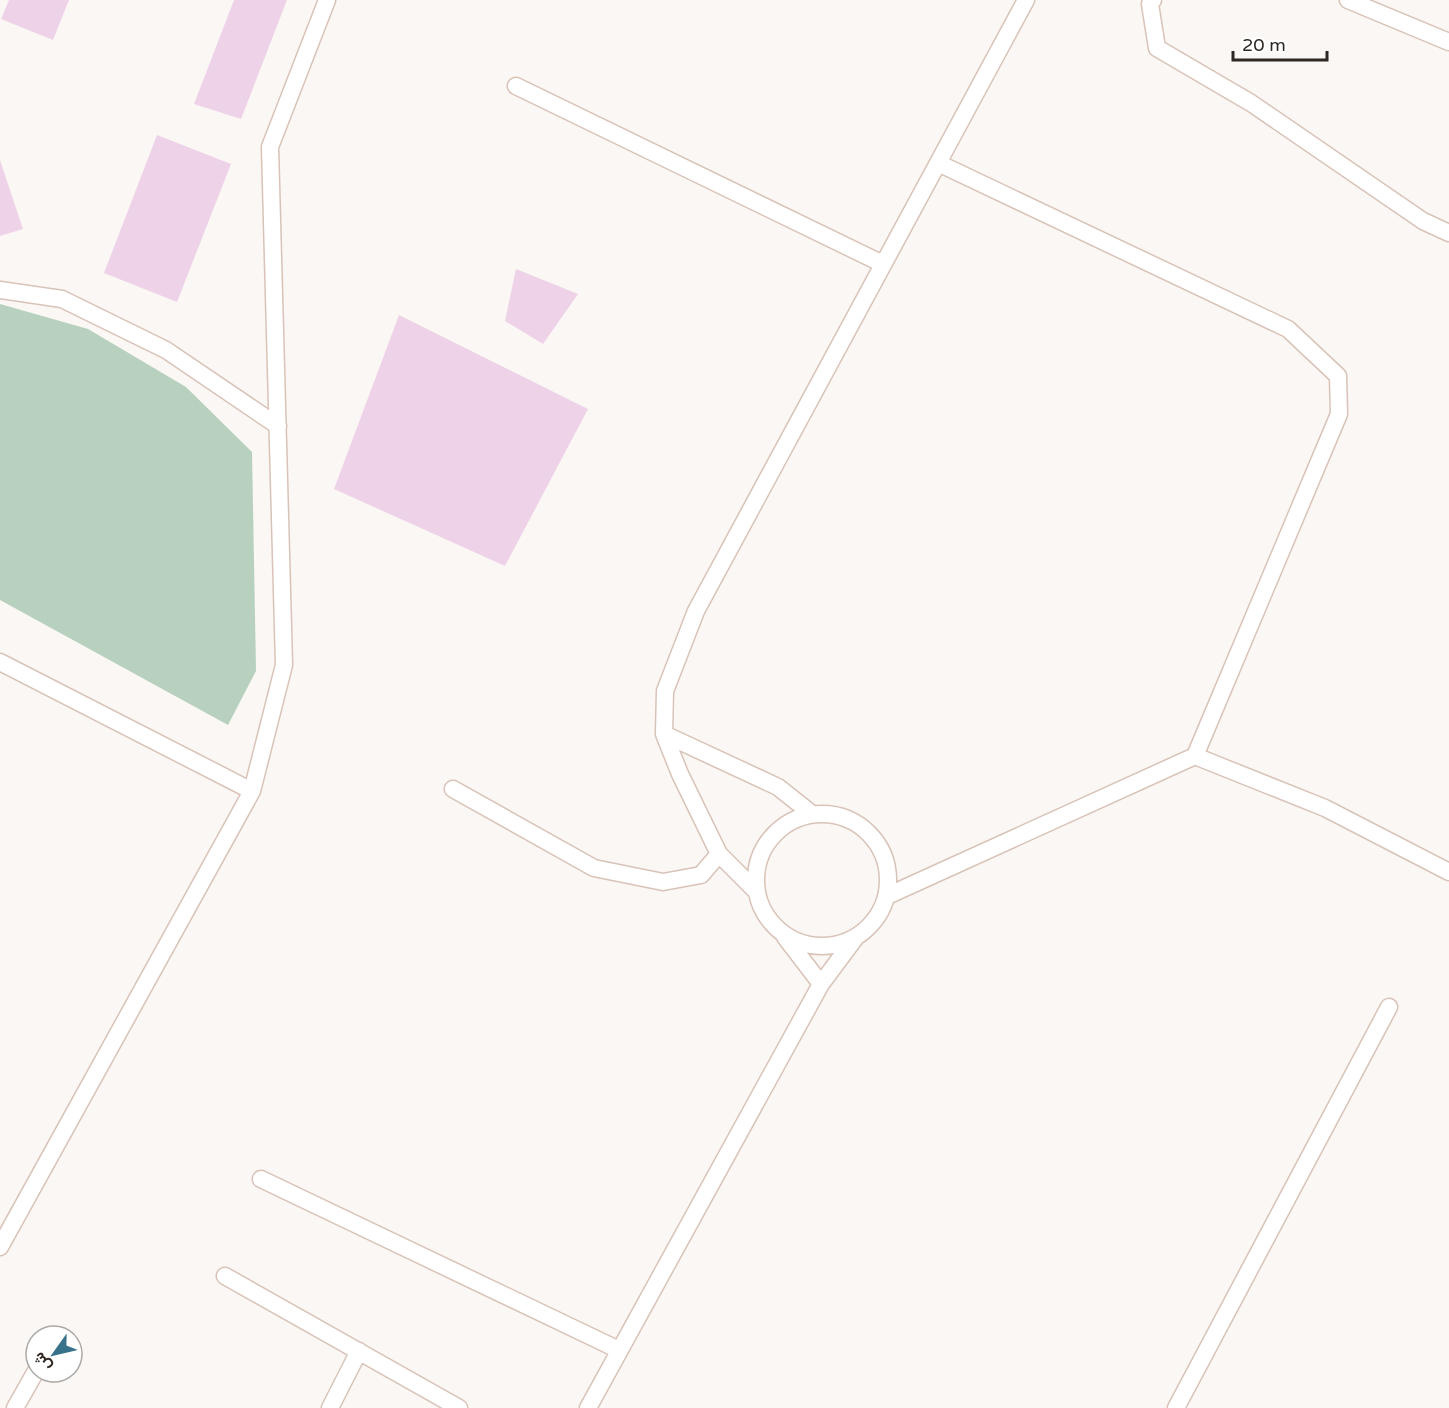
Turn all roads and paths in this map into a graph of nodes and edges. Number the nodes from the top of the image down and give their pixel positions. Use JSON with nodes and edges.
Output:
{"nodes":[{"id":1,"x":327,"y":0,"type":"edge"},
{"id":2,"x":1026,"y":0,"type":"edge"},
{"id":3,"x":1153,"y":0,"type":"edge"},
{"id":4,"x":1348,"y":0,"type":"edge"},
{"id":5,"x":1449,"y":42,"type":"edge"},
{"id":6,"x":516,"y":86,"type":"dead end"},
{"id":7,"x":938,"y":163,"type":"junction"},
{"id":8,"x":1449,"y":233,"type":"edge"},
{"id":9,"x":883,"y":264,"type":"junction"},
{"id":10,"x":0,"y":290,"type":"edge"},
{"id":11,"x":278,"y":426,"type":"junction"},
{"id":12,"x":0,"y":663,"type":"edge"},
{"id":13,"x":664,"y":734,"type":"junction"},
{"id":14,"x":1195,"y":756,"type":"junction"},
{"id":15,"x":453,"y":789,"type":"dead end"},
{"id":16,"x":252,"y":791,"type":"junction"},
{"id":17,"x":812,"y":814,"type":"junction"},
{"id":18,"x":719,"y":854,"type":"junction"},
{"id":19,"x":1449,"y":872,"type":"edge"},
{"id":20,"x":756,"y":890,"type":"junction"},
{"id":21,"x":887,"y":896,"type":"junction"},
{"id":22,"x":782,"y":934,"type":"junction"},
{"id":23,"x":856,"y":937,"type":"junction"},
{"id":24,"x":821,"y":984,"type":"junction"},
{"id":25,"x":1389,"y":1007,"type":"dead end"},
{"id":26,"x":261,"y":1179,"type":"dead end"},
{"id":27,"x":0,"y":1246,"type":"edge"},
{"id":28,"x":225,"y":1276,"type":"dead end"},
{"id":29,"x":619,"y":1350,"type":"junction"},
{"id":30,"x":359,"y":1351,"type":"junction"},
{"id":31,"x":30,"y":1384,"type":"edge"},
{"id":32,"x":21,"y":1406,"type":"edge"},
{"id":33,"x":330,"y":1408,"type":"edge"},
{"id":34,"x":459,"y":1408,"type":"edge"},
{"id":35,"x":588,"y":1408,"type":"edge"},
{"id":36,"x":1176,"y":1408,"type":"edge"}],
"edges":[{"from":1,"to":11,"type":"lane"},
{"from":2,"to":7,"type":"lane"},
{"from":3,"to":8,"type":"lane"},
{"from":4,"to":5,"type":"lane"},
{"from":6,"to":9,"type":"lane"},
{"from":7,"to":9,"type":"lane"},
{"from":7,"to":14,"type":"lane"},
{"from":9,"to":13,"type":"lane"},
{"from":10,"to":11,"type":"lane"},
{"from":11,"to":16,"type":"lane"},
{"from":12,"to":16,"type":"lane"},
{"from":13,"to":17,"type":"lane"},
{"from":13,"to":18,"type":"lane"},
{"from":14,"to":19,"type":"lane"},
{"from":14,"to":21,"type":"lane"},
{"from":15,"to":18,"type":"lane"},
{"from":16,"to":27,"type":"lane"},
{"from":17,"to":20,"type":"lane"},
{"from":17,"to":21,"type":"lane"},
{"from":18,"to":20,"type":"lane"},
{"from":20,"to":22,"type":"lane"},
{"from":21,"to":23,"type":"lane"},
{"from":22,"to":23,"type":"lane"},
{"from":22,"to":24,"type":"lane"},
{"from":23,"to":24,"type":"lane"},
{"from":24,"to":29,"type":"lane"},
{"from":25,"to":36,"type":"lane"},
{"from":26,"to":29,"type":"lane"},
{"from":28,"to":30,"type":"lane"},
{"from":29,"to":35,"type":"lane"},
{"from":30,"to":33,"type":"lane"},
{"from":30,"to":34,"type":"lane"},
{"from":31,"to":32,"type":"lane"}]}
